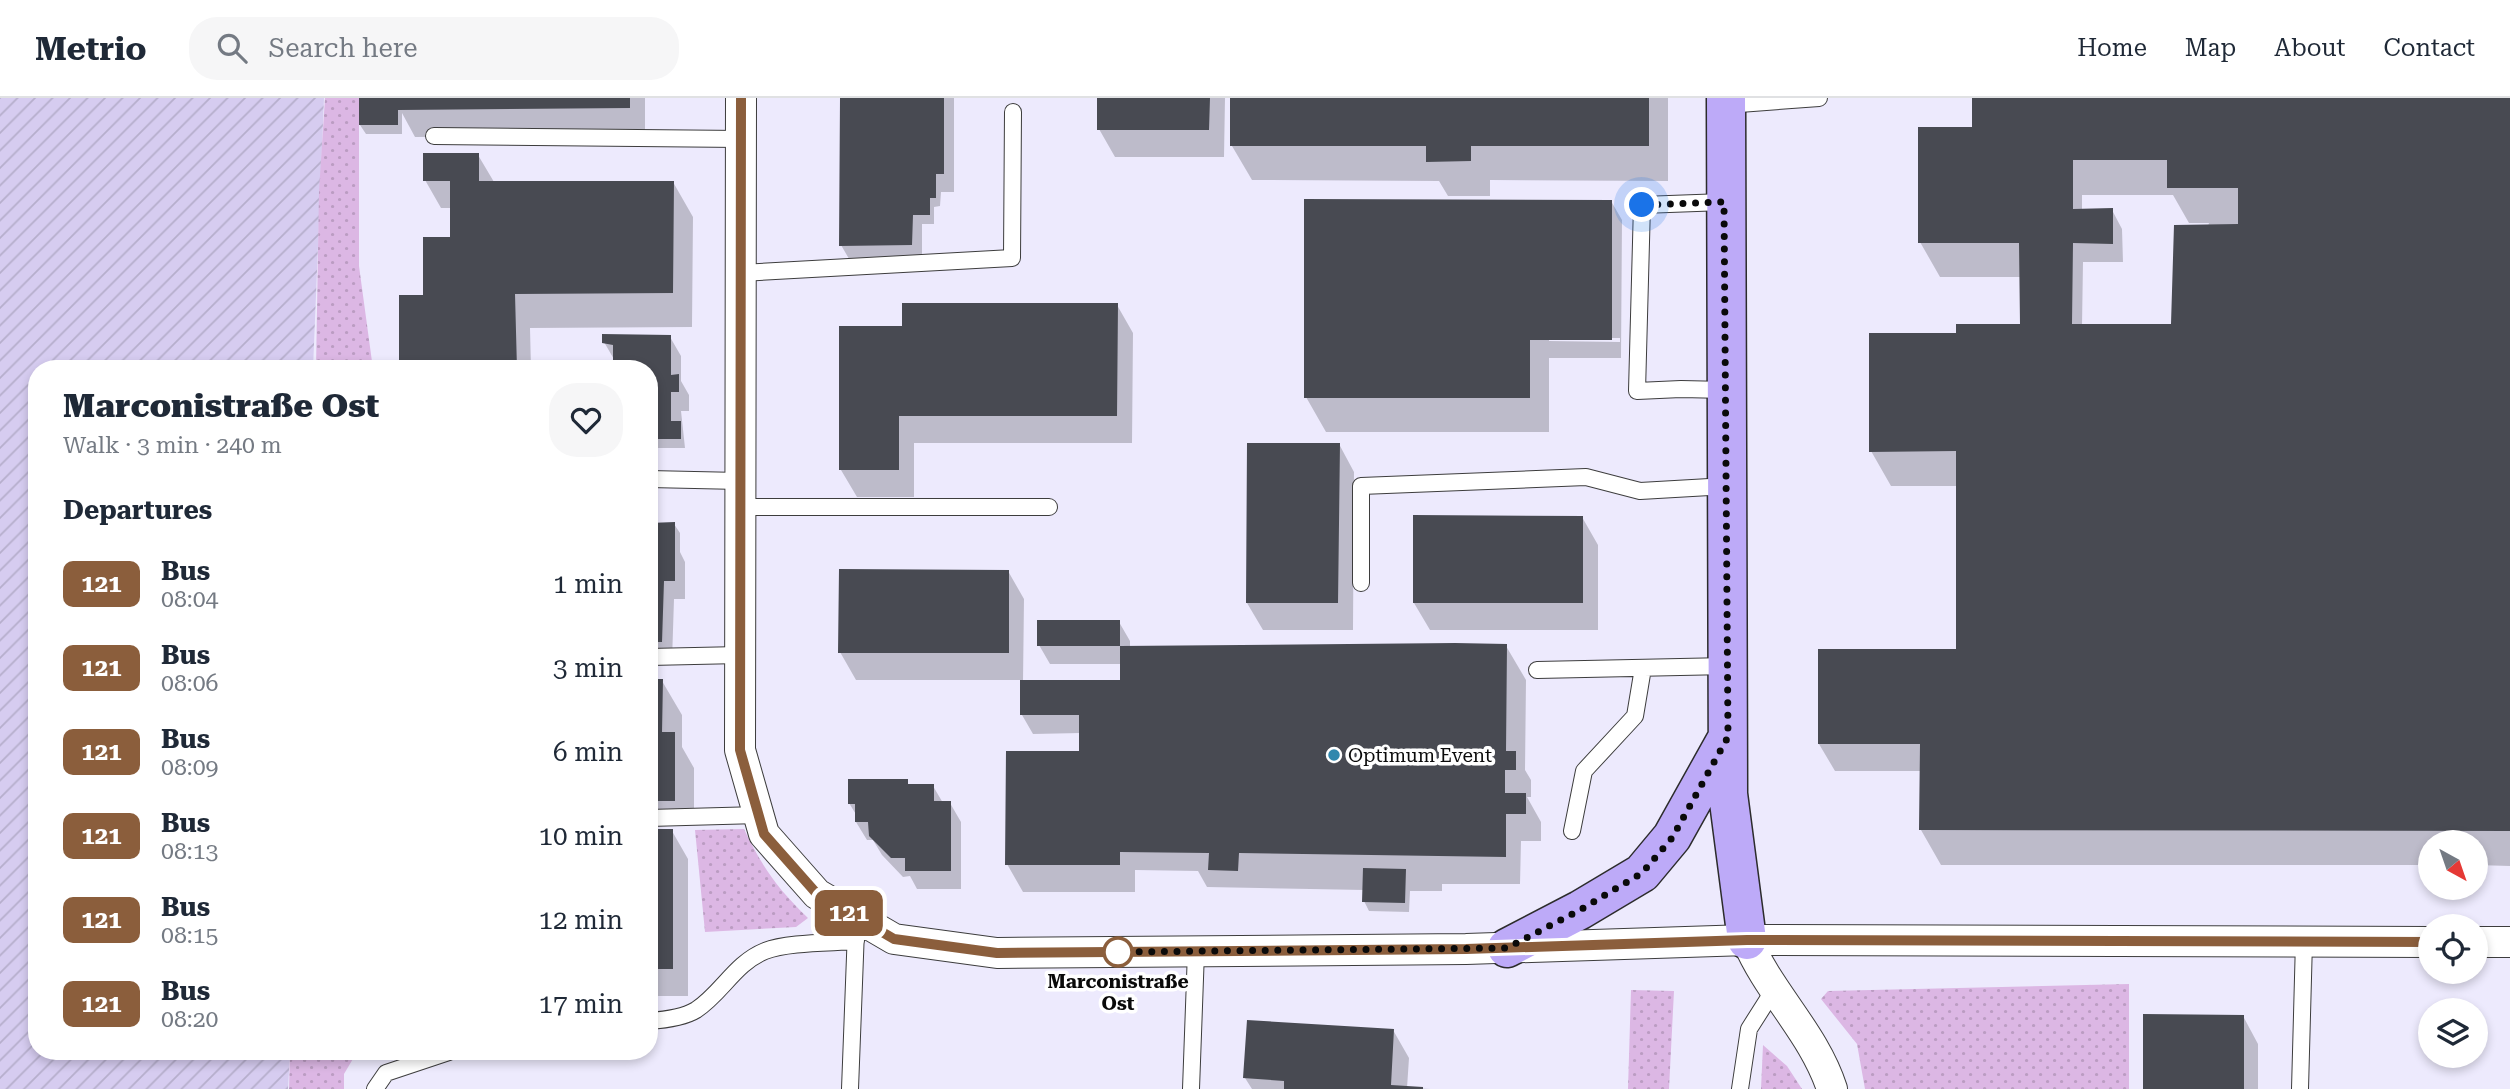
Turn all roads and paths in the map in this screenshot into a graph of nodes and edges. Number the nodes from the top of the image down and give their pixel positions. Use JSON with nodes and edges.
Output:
{"nodes":[{"id":1,"x":741,"y":98,"type":"edge"},
{"id":2,"x":1819,"y":98,"type":"edge"},
{"id":3,"x":1726,"y":101,"type":"edge"},
{"id":4,"x":1013,"y":112,"type":"dead end"},
{"id":5,"x":434,"y":136,"type":"dead end"},
{"id":6,"x":741,"y":139,"type":"junction"},
{"id":7,"x":1724,"y":202,"type":"junction"},
{"id":8,"x":741,"y":273,"type":"junction"},
{"id":9,"x":1726,"y":390,"type":"junction"},
{"id":10,"x":658,"y":480,"type":"edge"},
{"id":11,"x":1727,"y":486,"type":"junction"},
{"id":12,"x":740,"y":494,"type":"junction"},
{"id":13,"x":1049,"y":506,"type":"dead end"},
{"id":14,"x":1361,"y":583,"type":"dead end"},
{"id":15,"x":740,"y":655,"type":"junction"},
{"id":16,"x":658,"y":657,"type":"edge"},
{"id":17,"x":1728,"y":666,"type":"junction"},
{"id":18,"x":1643,"y":668,"type":"junction"},
{"id":19,"x":1537,"y":670,"type":"dead end"},
{"id":20,"x":1728,"y":737,"type":"junction"},
{"id":21,"x":759,"y":815,"type":"junction"},
{"id":22,"x":658,"y":818,"type":"edge"},
{"id":23,"x":1572,"y":831,"type":"dead end"},
{"id":24,"x":856,"y":929,"type":"junction"},
{"id":25,"x":1747,"y":940,"type":"junction"},
{"id":26,"x":2304,"y":942,"type":"junction"},
{"id":27,"x":2418,"y":942,"type":"edge"},
{"id":28,"x":2488,"y":942,"type":"edge"},
{"id":29,"x":2510,"y":942,"type":"edge"},
{"id":30,"x":1507,"y":948,"type":"junction"},
{"id":31,"x":1196,"y":951,"type":"junction"},
{"id":32,"x":1775,"y":988,"type":"junction"},
{"id":33,"x":658,"y":1020,"type":"edge"},
{"id":34,"x":412,"y":1060,"type":"edge"},
{"id":35,"x":375,"y":1089,"type":"edge"},
{"id":36,"x":850,"y":1089,"type":"edge"},
{"id":37,"x":1191,"y":1089,"type":"edge"},
{"id":38,"x":1740,"y":1089,"type":"edge"},
{"id":39,"x":1832,"y":1089,"type":"edge"},
{"id":40,"x":2300,"y":1089,"type":"edge"}],
"edges":[{"from":1,"to":6,"type":"street"},
{"from":2,"to":3,"type":"lane"},
{"from":3,"to":7,"type":"street"},
{"from":4,"to":8,"type":"lane"},
{"from":5,"to":6,"type":"lane"},
{"from":6,"to":8,"type":"street"},
{"from":7,"to":9,"type":"street"},
{"from":7,"to":9,"type":"lane"},
{"from":8,"to":12,"type":"street"},
{"from":9,"to":11,"type":"street"},
{"from":10,"to":12,"type":"lane"},
{"from":11,"to":14,"type":"lane"},
{"from":11,"to":17,"type":"street"},
{"from":12,"to":13,"type":"lane"},
{"from":12,"to":15,"type":"street"},
{"from":15,"to":16,"type":"lane"},
{"from":15,"to":21,"type":"street"},
{"from":17,"to":18,"type":"lane"},
{"from":17,"to":20,"type":"street"},
{"from":18,"to":19,"type":"lane"},
{"from":18,"to":23,"type":"lane"},
{"from":20,"to":25,"type":"street"},
{"from":20,"to":30,"type":"street"},
{"from":21,"to":22,"type":"lane"},
{"from":21,"to":24,"type":"street"},
{"from":24,"to":31,"type":"street"},
{"from":24,"to":33,"type":"lane"},
{"from":24,"to":36,"type":"lane"},
{"from":25,"to":26,"type":"street"},
{"from":25,"to":30,"type":"street"},
{"from":25,"to":32,"type":"street"},
{"from":26,"to":27,"type":"street"},
{"from":26,"to":40,"type":"lane"},
{"from":28,"to":29,"type":"street"},
{"from":30,"to":31,"type":"street"},
{"from":31,"to":37,"type":"lane"},
{"from":32,"to":38,"type":"lane"},
{"from":32,"to":39,"type":"street"},
{"from":34,"to":35,"type":"lane"}]}
